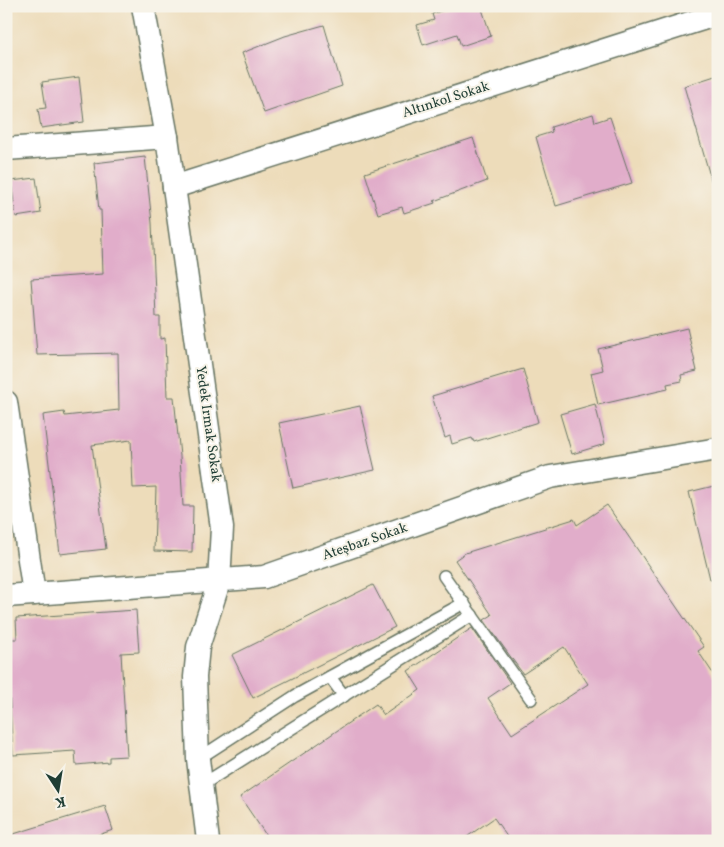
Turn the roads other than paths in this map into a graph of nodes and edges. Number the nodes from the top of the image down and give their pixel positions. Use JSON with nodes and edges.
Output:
{"nodes":[{"id":1,"x":142,"y":6,"type":"edge"},
{"id":2,"x":718,"y":14,"type":"edge"},
{"id":3,"x":167,"y":137,"type":"junction"},
{"id":4,"x":6,"y":149,"type":"edge"},
{"id":5,"x":174,"y":187,"type":"junction"},
{"id":6,"x":6,"y":402,"type":"edge"},
{"id":7,"x":718,"y":449,"type":"edge"},
{"id":8,"x":444,"y":576,"type":"dead end"},
{"id":9,"x":219,"y":582,"type":"junction"},
{"id":10,"x":34,"y":594,"type":"junction"},
{"id":11,"x":6,"y":596,"type":"edge"},
{"id":12,"x":464,"y":603,"type":"junction"},
{"id":13,"x":472,"y":615,"type":"junction"},
{"id":14,"x":330,"y":676,"type":"junction"},
{"id":15,"x":344,"y":696,"type":"junction"},
{"id":16,"x":531,"y":699,"type":"dead end"},
{"id":17,"x":198,"y":759,"type":"junction"},
{"id":18,"x":200,"y":786,"type":"junction"},
{"id":19,"x":208,"y":841,"type":"edge"}],
"edges":[{"from":1,"to":3,"type":"street","name":"Yedek Irmak Sokak"},
{"from":2,"to":5,"type":"street","name":"Altınkol Sokak"},
{"from":3,"to":4,"type":"street"},
{"from":3,"to":5,"type":"street","name":"Yedek Irmak Sokak"},
{"from":5,"to":9,"type":"street","name":"Yedek Irmak Sokak"},
{"from":6,"to":10,"type":"street"},
{"from":7,"to":9,"type":"street","name":"Ateşbaz Sokak"},
{"from":8,"to":12,"type":"lane"},
{"from":9,"to":10,"type":"street","name":"Ateşbaz Sokak"},
{"from":9,"to":17,"type":"street","name":"Yedek Irmak Sokak"},
{"from":10,"to":11,"type":"street","name":"Ateşbaz Sokak"},
{"from":12,"to":13,"type":"lane"},
{"from":12,"to":14,"type":"lane"},
{"from":13,"to":15,"type":"lane"},
{"from":13,"to":16,"type":"lane"},
{"from":14,"to":15,"type":"lane"},
{"from":14,"to":17,"type":"lane"},
{"from":15,"to":18,"type":"lane"},
{"from":17,"to":18,"type":"street","name":"Yedek Irmak Sokak"},
{"from":18,"to":19,"type":"street","name":"Yedek Irmak Sokak"}]}
